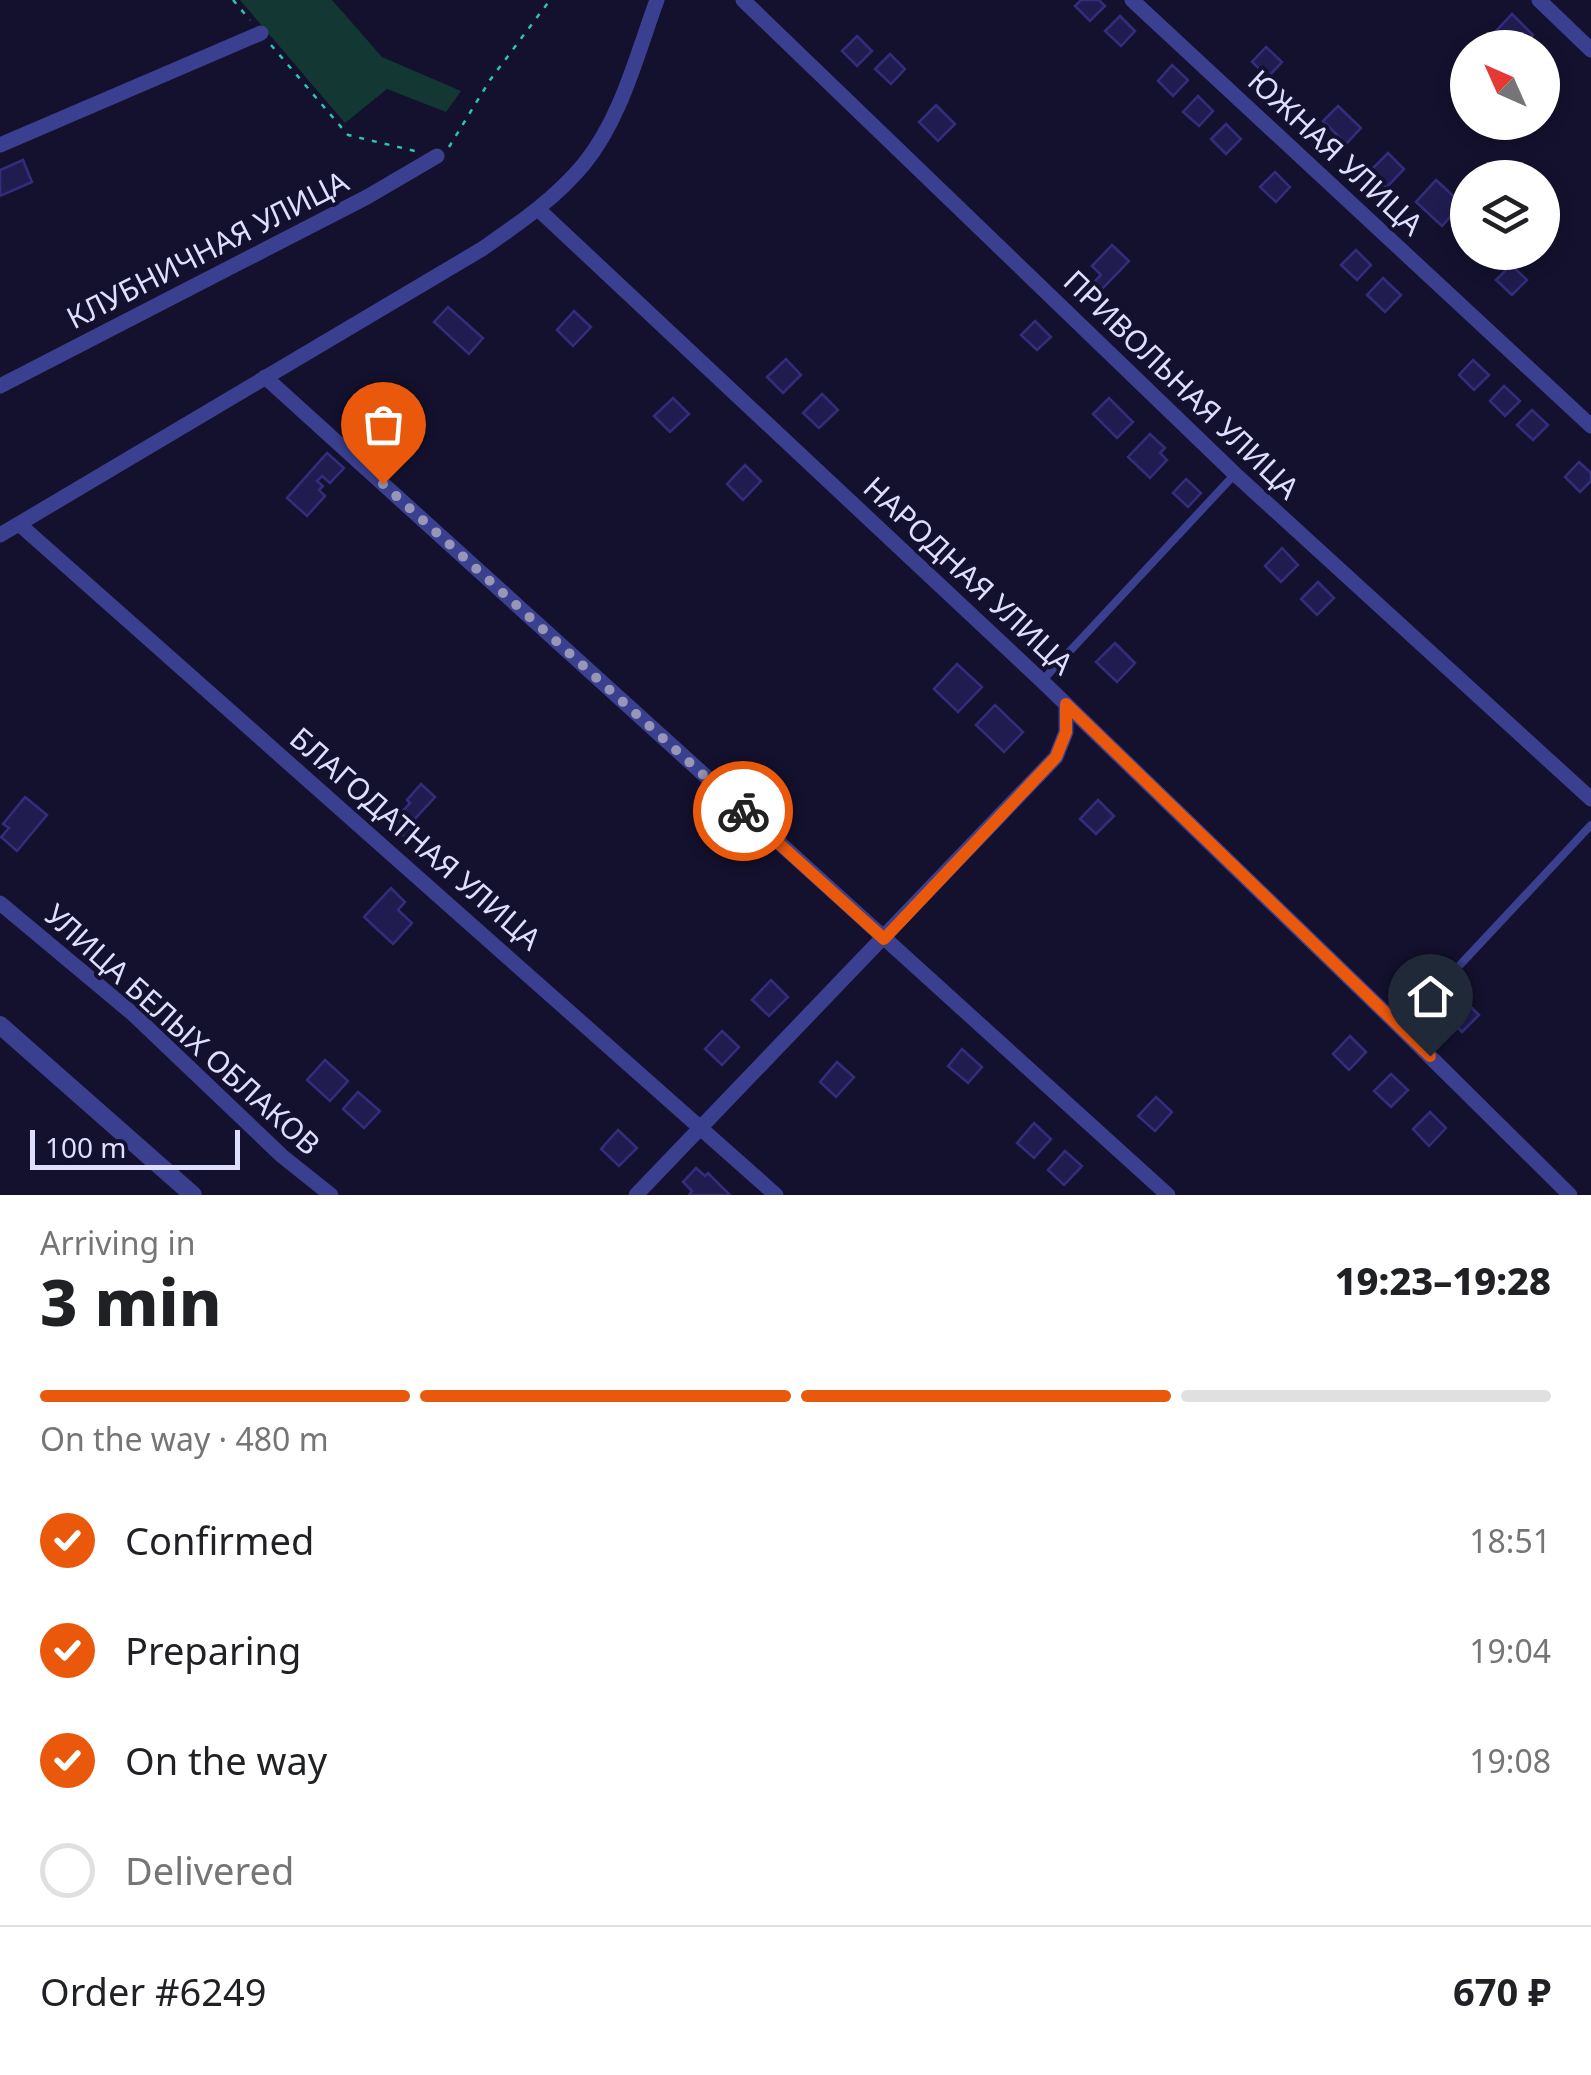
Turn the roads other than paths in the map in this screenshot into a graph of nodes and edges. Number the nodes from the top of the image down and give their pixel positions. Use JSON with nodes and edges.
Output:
{"nodes":[{"id":1,"x":656,"y":0,"type":"edge"},
{"id":2,"x":742,"y":0,"type":"edge"},
{"id":3,"x":1132,"y":0,"type":"edge"},
{"id":4,"x":1539,"y":0,"type":"edge"},
{"id":5,"x":261,"y":32,"type":"road end"},
{"id":6,"x":1591,"y":50,"type":"edge"},
{"id":7,"x":0,"y":145,"type":"edge"},
{"id":8,"x":437,"y":156,"type":"road end"},
{"id":9,"x":539,"y":210,"type":"junction"},
{"id":10,"x":265,"y":377,"type":"junction"},
{"id":11,"x":0,"y":386,"type":"edge"},
{"id":12,"x":1591,"y":426,"type":"edge"},
{"id":13,"x":1235,"y":474,"type":"junction"},
{"id":14,"x":19,"y":524,"type":"junction"},
{"id":15,"x":0,"y":535,"type":"edge"},
{"id":16,"x":1042,"y":681,"type":"junction"},
{"id":17,"x":1066,"y":704,"type":"junction"},
{"id":18,"x":1591,"y":800,"type":"edge"},
{"id":19,"x":1591,"y":825,"type":"edge"},
{"id":20,"x":0,"y":903,"type":"edge"},
{"id":21,"x":884,"y":939,"type":"junction"},
{"id":22,"x":0,"y":1026,"type":"edge"},
{"id":23,"x":1401,"y":1028,"type":"junction"},
{"id":24,"x":700,"y":1127,"type":"junction"},
{"id":25,"x":193,"y":1195,"type":"edge"},
{"id":26,"x":330,"y":1195,"type":"edge"},
{"id":27,"x":636,"y":1195,"type":"edge"},
{"id":28,"x":776,"y":1195,"type":"edge"},
{"id":29,"x":1168,"y":1195,"type":"edge"},
{"id":30,"x":1570,"y":1195,"type":"edge"}],
"edges":[{"from":1,"to":9,"type":"street"},
{"from":2,"to":13,"type":"street","name":"ПРИВОЛЬНАЯ УЛИЦА"},
{"from":3,"to":12,"type":"street","name":"ЮЖНАЯ УЛИЦА"},
{"from":4,"to":6,"type":"street"},
{"from":5,"to":7,"type":"street"},
{"from":8,"to":11,"type":"street","name":"КЛУБНИЧНАЯ УЛИЦА"},
{"from":9,"to":10,"type":"street"},
{"from":9,"to":16,"type":"street","name":"НАРОДНАЯ УЛИЦА"},
{"from":10,"to":14,"type":"street"},
{"from":10,"to":21,"type":"street"},
{"from":13,"to":16,"type":"lane"},
{"from":13,"to":18,"type":"street","name":"ПРИВОЛЬНАЯ УЛИЦА"},
{"from":14,"to":15,"type":"street"},
{"from":14,"to":24,"type":"street","name":"БЛАГОДАТНАЯ УЛИЦА"},
{"from":16,"to":17,"type":"street","name":"НАРОДНАЯ УЛИЦА"},
{"from":17,"to":21,"type":"street"},
{"from":17,"to":23,"type":"street","name":"НАРОДНАЯ УЛИЦА"},
{"from":19,"to":23,"type":"lane"},
{"from":20,"to":26,"type":"street","name":"УЛИЦА БЕЛЫХ ОБЛАКОВ"},
{"from":21,"to":24,"type":"street"},
{"from":21,"to":29,"type":"street"},
{"from":22,"to":25,"type":"street"},
{"from":23,"to":30,"type":"street","name":"НАРОДНАЯ УЛИЦА"},
{"from":24,"to":27,"type":"street"},
{"from":24,"to":28,"type":"street","name":"БЛАГОДАТНАЯ УЛИЦА"}]}
